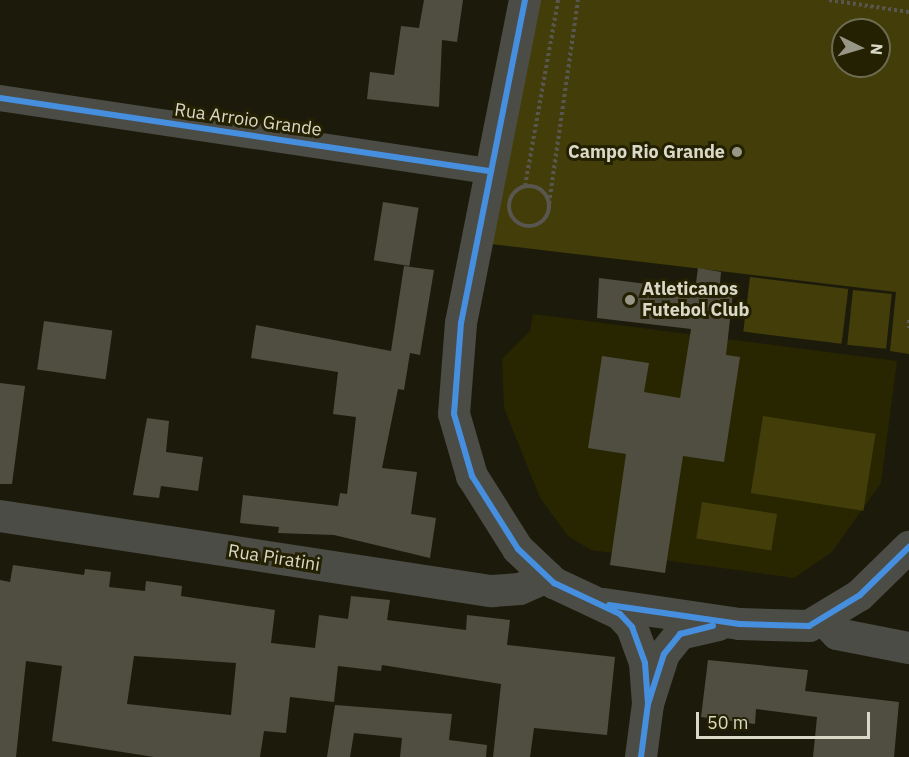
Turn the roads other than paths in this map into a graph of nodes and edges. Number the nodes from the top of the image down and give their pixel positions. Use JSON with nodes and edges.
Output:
{"nodes":[{"id":1,"x":525,"y":0,"type":"edge"},
{"id":2,"x":0,"y":98,"type":"edge"},
{"id":3,"x":491,"y":171,"type":"junction"},
{"id":4,"x":0,"y":516,"type":"edge"},
{"id":5,"x":909,"y":547,"type":"edge"},
{"id":6,"x":547,"y":577,"type":"junction"},
{"id":7,"x":600,"y":604,"type":"junction"},
{"id":8,"x":824,"y":620,"type":"junction"},
{"id":9,"x":740,"y":624,"type":"junction"},
{"id":10,"x":909,"y":648,"type":"edge"},
{"id":11,"x":648,"y":704,"type":"junction"},
{"id":12,"x":641,"y":757,"type":"edge"}],
"edges":[{"from":1,"to":3,"type":"street"},
{"from":2,"to":3,"type":"street","name":"Rua Arroio Grande"},
{"from":3,"to":6,"type":"street"},
{"from":4,"to":6,"type":"street","name":"Rua Piratini"},
{"from":5,"to":8,"type":"street"},
{"from":6,"to":7,"type":"street"},
{"from":7,"to":9,"type":"street"},
{"from":7,"to":11,"type":"street"},
{"from":8,"to":9,"type":"street"},
{"from":8,"to":10,"type":"street"},
{"from":9,"to":11,"type":"street"},
{"from":11,"to":12,"type":"street"}]}
